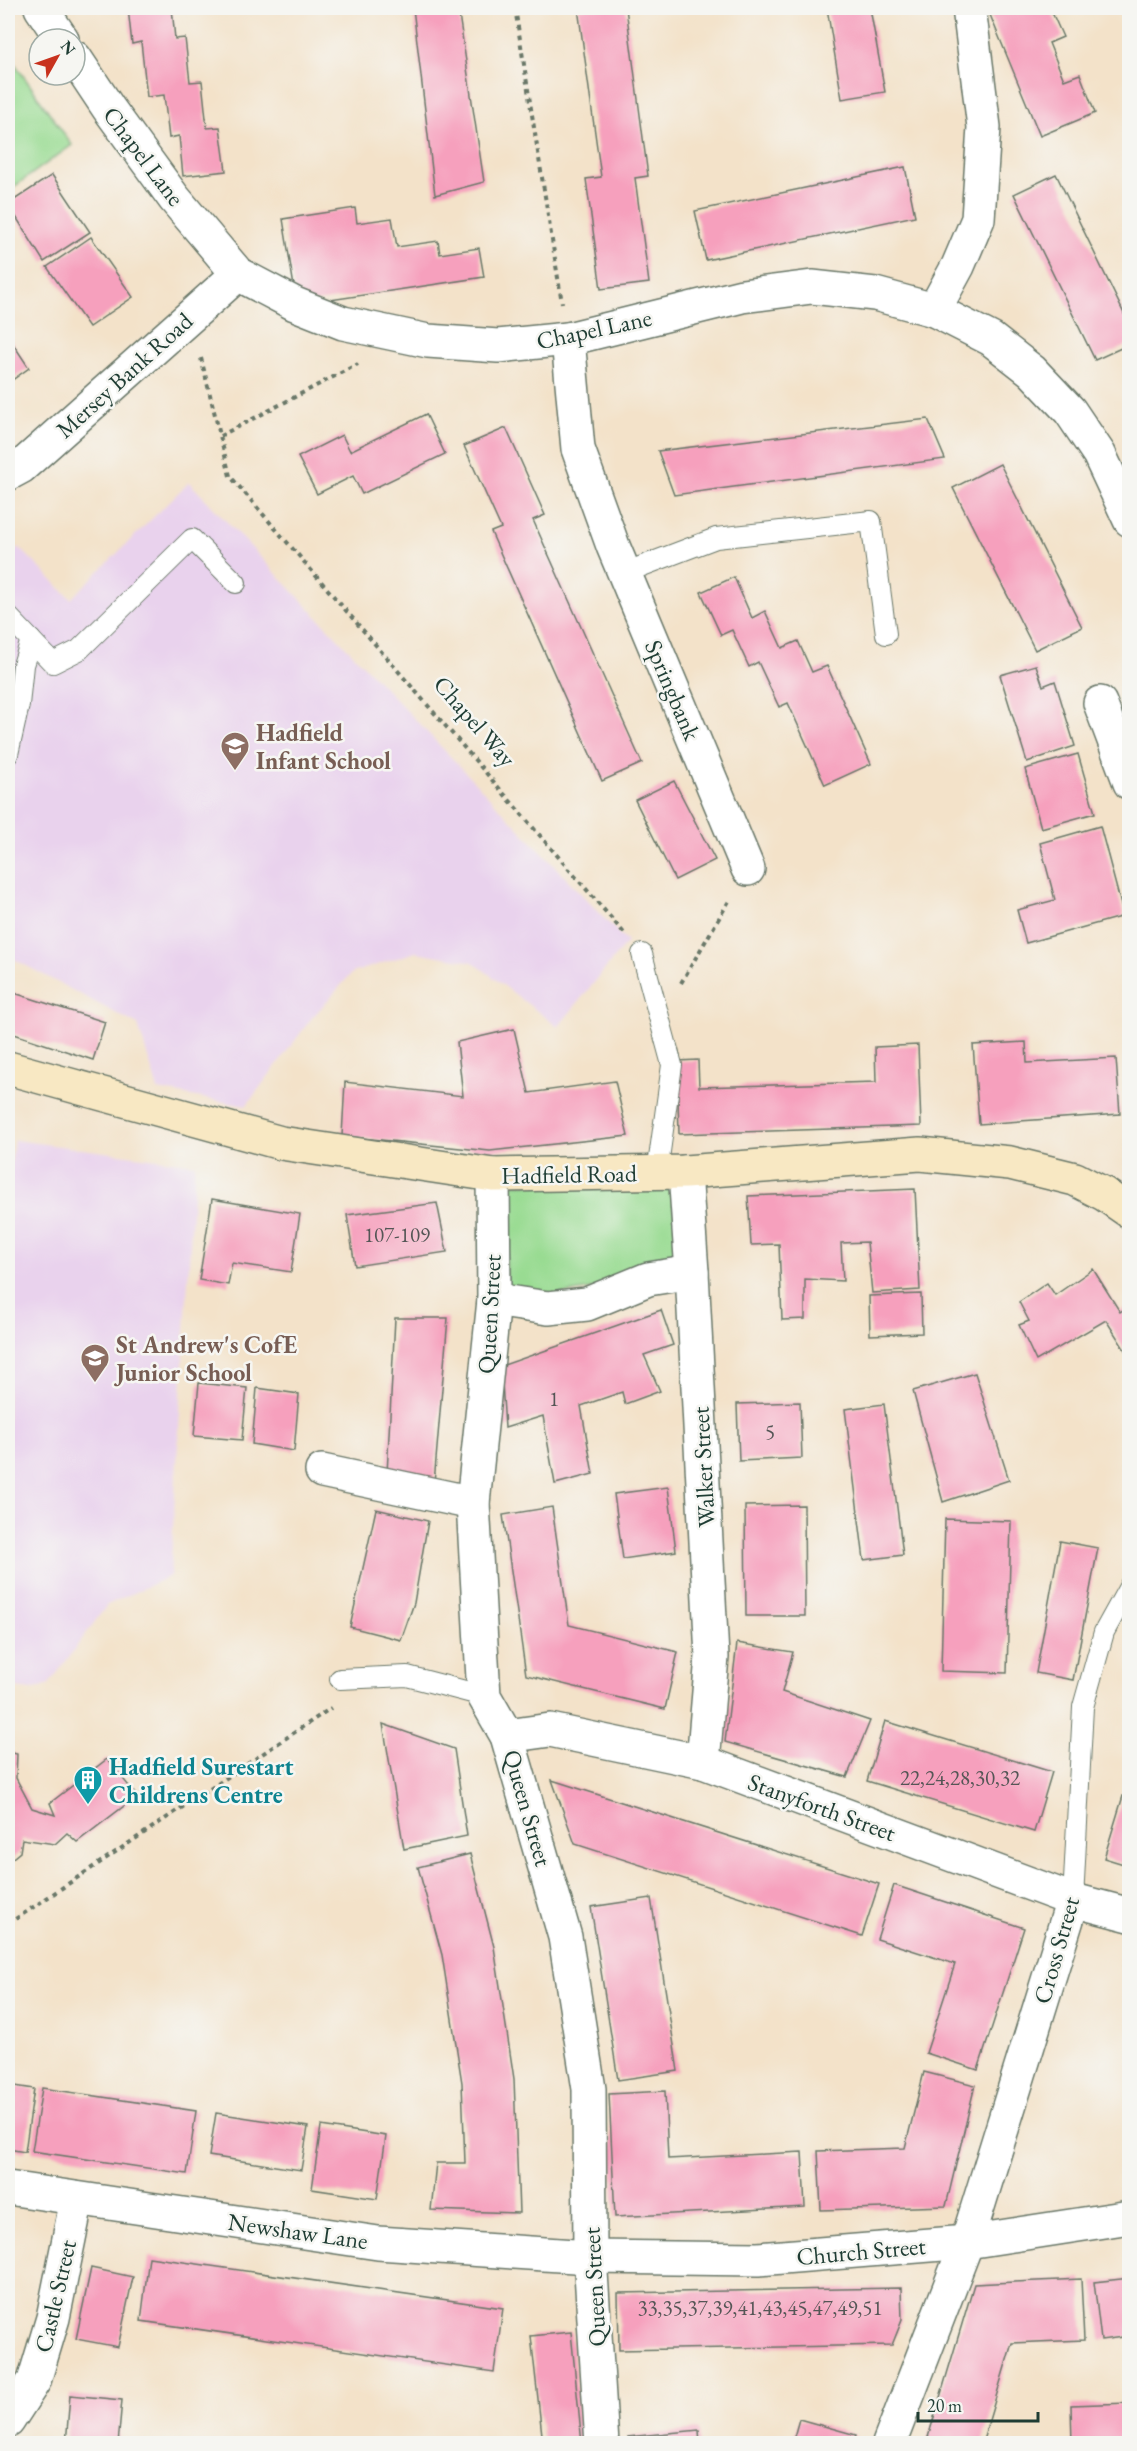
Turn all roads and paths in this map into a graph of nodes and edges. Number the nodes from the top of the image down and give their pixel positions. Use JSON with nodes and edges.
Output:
{"nodes":[{"id":1,"x":41,"y":8,"type":"edge"},
{"id":2,"x":515,"y":8,"type":"edge"},
{"id":3,"x":969,"y":8,"type":"edge"},
{"id":4,"x":54,"y":27,"type":"edge"},
{"id":5,"x":87,"y":76,"type":"edge"},
{"id":6,"x":238,"y":274,"type":"junction"},
{"id":7,"x":934,"y":310,"type":"junction"},
{"id":8,"x":190,"y":316,"type":"junction"},
{"id":9,"x":411,"y":337,"type":"junction"},
{"id":10,"x":568,"y":339,"type":"junction"},
{"id":11,"x":220,"y":436,"type":"junction"},
{"id":12,"x":8,"y":474,"type":"edge"},
{"id":13,"x":1130,"y":520,"type":"edge"},
{"id":14,"x":624,"y":573,"type":"junction"},
{"id":15,"x":236,"y":583,"type":"dead end"},
{"id":16,"x":8,"y":616,"type":"edge"},
{"id":17,"x":886,"y":634,"type":"dead end"},
{"id":18,"x":31,"y":640,"type":"junction"},
{"id":19,"x":1100,"y":703,"type":"dead end"},
{"id":20,"x":8,"y":754,"type":"edge"},
{"id":21,"x":1130,"y":783,"type":"edge"},
{"id":22,"x":748,"y":869,"type":"joint"},
{"id":23,"x":642,"y":954,"type":"joint"},
{"id":24,"x":659,"y":1019,"type":"junction"},
{"id":25,"x":8,"y":1068,"type":"edge"},
{"id":26,"x":671,"y":1173,"type":"junction"},
{"id":27,"x":493,"y":1175,"type":"junction"},
{"id":28,"x":1130,"y":1212,"type":"edge"},
{"id":29,"x":692,"y":1272,"type":"junction"},
{"id":30,"x":494,"y":1300,"type":"junction"},
{"id":31,"x":322,"y":1471,"type":"dead end"},
{"id":32,"x":473,"y":1503,"type":"junction"},
{"id":33,"x":1130,"y":1585,"type":"edge"},
{"id":34,"x":375,"y":1678,"type":"junction"},
{"id":35,"x":340,"y":1679,"type":"dead end"},
{"id":36,"x":484,"y":1696,"type":"junction"},
{"id":37,"x":507,"y":1736,"type":"junction"},
{"id":38,"x":703,"y":1762,"type":"junction"},
{"id":39,"x":1073,"y":1900,"type":"junction"},
{"id":40,"x":1130,"y":1915,"type":"edge"},
{"id":41,"x":8,"y":1924,"type":"edge"},
{"id":42,"x":8,"y":2188,"type":"edge"},
{"id":43,"x":77,"y":2199,"type":"junction"},
{"id":44,"x":1130,"y":2217,"type":"edge"},
{"id":45,"x":967,"y":2242,"type":"junction"},
{"id":46,"x":590,"y":2257,"type":"junction"},
{"id":47,"x":8,"y":2421,"type":"edge"},
{"id":48,"x":602,"y":2444,"type":"edge"},
{"id":49,"x":889,"y":2444,"type":"edge"}],
"edges":[{"from":1,"to":4,"type":"street"},
{"from":2,"to":10,"type":"path"},
{"from":3,"to":7,"type":"street"},
{"from":5,"to":6,"type":"street","name":"Chapel Lane"},
{"from":6,"to":8,"type":"street","name":"Mersey Bank Road"},
{"from":6,"to":9,"type":"street","name":"Chapel Lane"},
{"from":7,"to":10,"type":"street","name":"Chapel Lane"},
{"from":7,"to":13,"type":"street","name":"Chapel Lane"},
{"from":8,"to":11,"type":"path","name":"Chapel Way"},
{"from":8,"to":12,"type":"street","name":"Mersey Bank Road"},
{"from":9,"to":10,"type":"street","name":"Chapel Lane"},
{"from":9,"to":11,"type":"path"},
{"from":10,"to":14,"type":"street","name":"Springbank"},
{"from":11,"to":23,"type":"path","name":"Chapel Way"},
{"from":14,"to":17,"type":"lane"},
{"from":14,"to":22,"type":"street","name":"Springbank"},
{"from":15,"to":18,"type":"lane"},
{"from":16,"to":18,"type":"lane"},
{"from":18,"to":20,"type":"lane"},
{"from":19,"to":21,"type":"street"},
{"from":22,"to":24,"type":"path"},
{"from":23,"to":24,"type":"lane"},
{"from":24,"to":26,"type":"lane"},
{"from":25,"to":27,"type":"street","name":"Hadfield Road"},
{"from":26,"to":27,"type":"street","name":"Hadfield Road"},
{"from":26,"to":28,"type":"street","name":"Hadfield Road"},
{"from":26,"to":29,"type":"street","name":"Walker Street"},
{"from":27,"to":30,"type":"street","name":"Queen Street"},
{"from":29,"to":30,"type":"street"},
{"from":29,"to":38,"type":"street","name":"Walker Street"},
{"from":30,"to":32,"type":"street","name":"Queen Street"},
{"from":31,"to":32,"type":"street"},
{"from":32,"to":36,"type":"street","name":"Queen Street"},
{"from":33,"to":39,"type":"lane","name":"Cross Street"},
{"from":34,"to":35,"type":"lane"},
{"from":34,"to":36,"type":"lane"},
{"from":34,"to":41,"type":"path"},
{"from":36,"to":37,"type":"street","name":"Queen Street"},
{"from":37,"to":38,"type":"street","name":"Stanyforth Street"},
{"from":37,"to":46,"type":"street","name":"Queen Street"},
{"from":38,"to":39,"type":"street","name":"Stanyforth Street"},
{"from":39,"to":40,"type":"street","name":"Stanyforth Street"},
{"from":39,"to":45,"type":"street","name":"Cross Street"},
{"from":42,"to":43,"type":"street","name":"Newshaw Lane"},
{"from":43,"to":46,"type":"street","name":"Newshaw Lane"},
{"from":43,"to":47,"type":"street","name":"Castle Street"},
{"from":44,"to":45,"type":"street","name":"Church Street"},
{"from":45,"to":46,"type":"street","name":"Church Street"},
{"from":45,"to":49,"type":"street","name":"Cross Street"},
{"from":46,"to":48,"type":"street","name":"Queen Street"}]}
